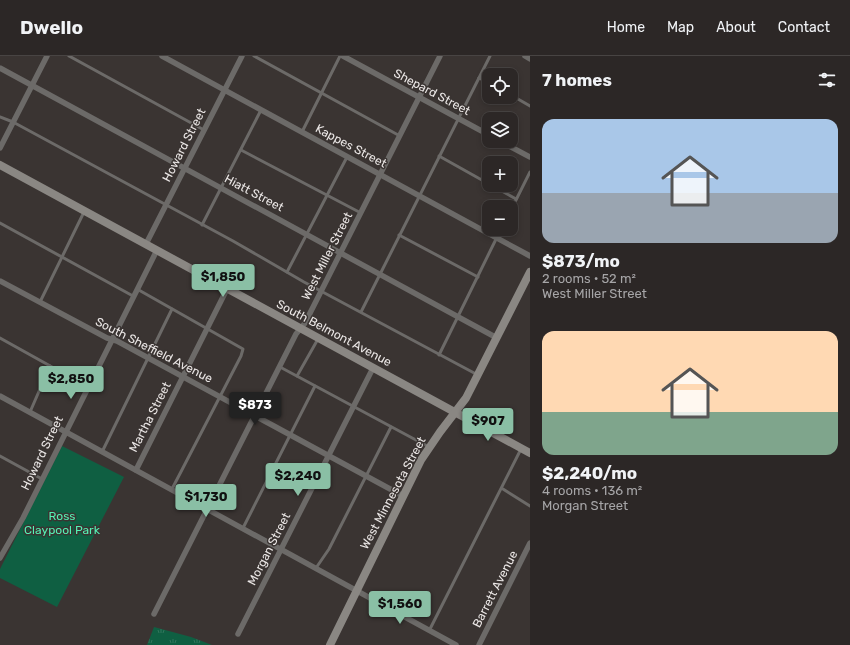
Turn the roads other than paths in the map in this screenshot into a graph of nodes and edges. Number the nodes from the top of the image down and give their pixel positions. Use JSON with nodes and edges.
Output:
{"nodes":[{"id":1,"x":47,"y":56,"type":"edge"},
{"id":2,"x":69,"y":56,"type":"edge"},
{"id":3,"x":162,"y":56,"type":"edge"},
{"id":4,"x":242,"y":56,"type":"edge"},
{"id":5,"x":254,"y":56,"type":"edge"},
{"id":6,"x":340,"y":56,"type":"edge"},
{"id":7,"x":343,"y":56,"type":"edge"},
{"id":8,"x":490,"y":56,"type":"edge"},
{"id":9,"x":525,"y":56,"type":"edge"},
{"id":10,"x":438,"y":57,"type":"edge"},
{"id":11,"x":530,"y":59,"type":"edge"},
{"id":12,"x":0,"y":68,"type":"edge"},
{"id":13,"x":479,"y":78,"type":"junction"},
{"id":14,"x":482,"y":80,"type":"edge"},
{"id":15,"x":32,"y":85,"type":"junction"},
{"id":16,"x":225,"y":90,"type":"junction"},
{"id":17,"x":322,"y":93,"type":"junction"},
{"id":18,"x":419,"y":97,"type":"junction"},
{"id":19,"x":518,"y":99,"type":"edge"},
{"id":20,"x":530,"y":106,"type":"edge"},
{"id":21,"x":261,"y":110,"type":"junction"},
{"id":22,"x":0,"y":117,"type":"edge"},
{"id":23,"x":458,"y":118,"type":"junction"},
{"id":24,"x":13,"y":122,"type":"junction"},
{"id":25,"x":204,"y":130,"type":"junction"},
{"id":26,"x":482,"y":131,"type":"edge"},
{"id":27,"x":302,"y":132,"type":"junction"},
{"id":28,"x":400,"y":136,"type":"junction"},
{"id":29,"x":0,"y":148,"type":"edge"},
{"id":30,"x":513,"y":148,"type":"edge"},
{"id":31,"x":241,"y":150,"type":"junction"},
{"id":32,"x":347,"y":156,"type":"junction"},
{"id":33,"x":439,"y":156,"type":"junction"},
{"id":34,"x":530,"y":157,"type":"edge"},
{"id":35,"x":0,"y":165,"type":"edge"},
{"id":36,"x":185,"y":168,"type":"junction"},
{"id":37,"x":530,"y":172,"type":"edge"},
{"id":38,"x":380,"y":175,"type":"junction"},
{"id":39,"x":482,"y":180,"type":"edge"},
{"id":40,"x":222,"y":188,"type":"junction"},
{"id":41,"x":504,"y":192,"type":"edge"},
{"id":42,"x":327,"y":195,"type":"junction"},
{"id":43,"x":419,"y":196,"type":"junction"},
{"id":44,"x":516,"y":199,"type":"joint"},
{"id":45,"x":166,"y":206,"type":"junction"},
{"id":46,"x":85,"y":211,"type":"junction"},
{"id":47,"x":361,"y":213,"type":"junction"},
{"id":48,"x":0,"y":223,"type":"edge"},
{"id":49,"x":202,"y":225,"type":"junction"},
{"id":50,"x":307,"y":234,"type":"junction"},
{"id":51,"x":399,"y":234,"type":"junction"},
{"id":52,"x":497,"y":238,"type":"junction"},
{"id":53,"x":146,"y":244,"type":"junction"},
{"id":54,"x":157,"y":250,"type":"junction"},
{"id":55,"x":340,"y":252,"type":"junction"},
{"id":56,"x":530,"y":256,"type":"edge"},
{"id":57,"x":62,"y":257,"type":"junction"},
{"id":58,"x":287,"y":272,"type":"junction"},
{"id":59,"x":530,"y":272,"type":"edge"},
{"id":60,"x":379,"y":274,"type":"junction"},
{"id":61,"x":478,"y":277,"type":"junction"},
{"id":62,"x":0,"y":280,"type":"edge"},
{"id":63,"x":137,"y":289,"type":"junction"},
{"id":64,"x":227,"y":289,"type":"junction"},
{"id":65,"x":321,"y":291,"type":"junction"},
{"id":66,"x":134,"y":296,"type":"junction"},
{"id":67,"x":40,"y":302,"type":"junction"},
{"id":68,"x":172,"y":309,"type":"junction"},
{"id":69,"x":361,"y":312,"type":"junction"},
{"id":70,"x":458,"y":316,"type":"junction"},
{"id":71,"x":207,"y":328,"type":"junction"},
{"id":72,"x":300,"y":328,"type":"junction"},
{"id":73,"x":0,"y":338,"type":"edge"},
{"id":74,"x":318,"y":338,"type":"junction"},
{"id":75,"x":497,"y":338,"type":"junction"},
{"id":76,"x":112,"y":339,"type":"junction"},
{"id":77,"x":439,"y":354,"type":"junction"},
{"id":78,"x":148,"y":357,"type":"junction"},
{"id":79,"x":50,"y":366,"type":"junction"},
{"id":80,"x":280,"y":367,"type":"junction"},
{"id":81,"x":373,"y":368,"type":"junction"},
{"id":82,"x":478,"y":375,"type":"junction"},
{"id":83,"x":297,"y":376,"type":"junction"},
{"id":84,"x":183,"y":377,"type":"junction"},
{"id":85,"x":315,"y":386,"type":"junction"},
{"id":86,"x":88,"y":387,"type":"junction"},
{"id":87,"x":0,"y":396,"type":"edge"},
{"id":88,"x":220,"y":397,"type":"junction"},
{"id":89,"x":354,"y":407,"type":"junction"},
{"id":90,"x":30,"y":412,"type":"junction"},
{"id":91,"x":455,"y":412,"type":"junction"},
{"id":92,"x":255,"y":416,"type":"junction"},
{"id":93,"x":391,"y":427,"type":"junction"},
{"id":94,"x":65,"y":431,"type":"junction"},
{"id":95,"x":290,"y":435,"type":"junction"},
{"id":96,"x":429,"y":447,"type":"junction"},
{"id":97,"x":522,"y":449,"type":"junction"},
{"id":98,"x":102,"y":452,"type":"junction"},
{"id":99,"x":530,"y":453,"type":"edge"},
{"id":100,"x":0,"y":456,"type":"edge"},
{"id":101,"x":329,"y":456,"type":"junction"},
{"id":102,"x":136,"y":470,"type":"junction"},
{"id":103,"x":366,"y":476,"type":"junction"},
{"id":104,"x":42,"y":479,"type":"junction"},
{"id":105,"x":172,"y":489,"type":"junction"},
{"id":106,"x":503,"y":489,"type":"junction"},
{"id":107,"x":403,"y":496,"type":"junction"},
{"id":108,"x":530,"y":506,"type":"edge"},
{"id":109,"x":207,"y":509,"type":"junction"},
{"id":110,"x":243,"y":528,"type":"junction"},
{"id":111,"x":530,"y":544,"type":"edge"},
{"id":112,"x":281,"y":549,"type":"junction"},
{"id":113,"x":0,"y":558,"type":"edge"},
{"id":114,"x":316,"y":568,"type":"junction"},
{"id":115,"x":356,"y":590,"type":"junction"},
{"id":116,"x":154,"y":614,"type":"dead end"},
{"id":117,"x":429,"y":631,"type":"junction"},
{"id":118,"x":238,"y":634,"type":"dead end"},
{"id":119,"x":330,"y":645,"type":"edge"},
{"id":120,"x":456,"y":645,"type":"edge"},
{"id":121,"x":479,"y":645,"type":"edge"}],
"edges":[{"from":1,"to":15,"type":"street"},
{"from":2,"to":25,"type":"lane"},
{"from":3,"to":16,"type":"street","name":"Kappes Street"},
{"from":4,"to":16,"type":"street","name":"Howard Street"},
{"from":5,"to":17,"type":"lane"},
{"from":6,"to":17,"type":"lane"},
{"from":7,"to":18,"type":"street","name":"Shepard Street"},
{"from":8,"to":13,"type":"lane"},
{"from":9,"to":11,"type":"street"},
{"from":10,"to":18,"type":"street","name":"West Miller Street"},
{"from":12,"to":15,"type":"street","name":"Hiatt Street"},
{"from":13,"to":14,"type":"lane"},
{"from":13,"to":23,"type":"lane"},
{"from":15,"to":24,"type":"street"},
{"from":15,"to":36,"type":"street","name":"Hiatt Street"},
{"from":16,"to":21,"type":"street","name":"Kappes Street"},
{"from":16,"to":25,"type":"street","name":"Howard Street"},
{"from":17,"to":27,"type":"lane"},
{"from":17,"to":28,"type":"lane"},
{"from":18,"to":23,"type":"street","name":"Shepard Street"},
{"from":18,"to":28,"type":"street","name":"West Miller Street"},
{"from":19,"to":20,"type":"lane"},
{"from":21,"to":27,"type":"street","name":"Kappes Street"},
{"from":21,"to":31,"type":"lane"},
{"from":22,"to":24,"type":"lane"},
{"from":23,"to":26,"type":"street","name":"Shepard Street"},
{"from":23,"to":33,"type":"lane"},
{"from":24,"to":29,"type":"street"},
{"from":24,"to":45,"type":"lane"},
{"from":25,"to":36,"type":"street","name":"Howard Street"},
{"from":27,"to":32,"type":"street","name":"Kappes Street"},
{"from":28,"to":38,"type":"street","name":"West Miller Street"},
{"from":30,"to":34,"type":"street"},
{"from":31,"to":40,"type":"lane"},
{"from":31,"to":42,"type":"lane"},
{"from":32,"to":38,"type":"street","name":"Kappes Street"},
{"from":32,"to":42,"type":"lane"},
{"from":33,"to":39,"type":"lane"},
{"from":33,"to":43,"type":"lane"},
{"from":35,"to":46,"type":"main road","name":"South Belmont Avenue"},
{"from":36,"to":40,"type":"street","name":"Hiatt Street"},
{"from":36,"to":45,"type":"street","name":"Howard Street"},
{"from":37,"to":44,"type":"lane"},
{"from":38,"to":43,"type":"street","name":"Kappes Street"},
{"from":38,"to":47,"type":"street","name":"West Miller Street"},
{"from":40,"to":49,"type":"lane"},
{"from":40,"to":50,"type":"street","name":"Hiatt Street"},
{"from":41,"to":44,"type":"lane"},
{"from":42,"to":47,"type":"lane"},
{"from":42,"to":50,"type":"lane"},
{"from":43,"to":51,"type":"lane"},
{"from":43,"to":52,"type":"street","name":"Kappes Street"},
{"from":45,"to":49,"type":"lane"},
{"from":45,"to":53,"type":"street","name":"Howard Street"},
{"from":46,"to":53,"type":"main road","name":"South Belmont Avenue"},
{"from":46,"to":57,"type":"lane"},
{"from":47,"to":55,"type":"street","name":"West Miller Street"},
{"from":48,"to":57,"type":"lane"},
{"from":49,"to":58,"type":"lane"},
{"from":50,"to":55,"type":"street","name":"Hiatt Street"},
{"from":50,"to":58,"type":"lane"},
{"from":51,"to":60,"type":"lane"},
{"from":51,"to":61,"type":"lane"},
{"from":52,"to":56,"type":"street","name":"Kappes Street"},
{"from":52,"to":61,"type":"lane"},
{"from":53,"to":54,"type":"main road","name":"South Belmont Avenue"},
{"from":54,"to":63,"type":"street","name":"Howard Street"},
{"from":54,"to":64,"type":"main road","name":"South Belmont Avenue"},
{"from":55,"to":60,"type":"street","name":"Hiatt Street"},
{"from":55,"to":65,"type":"street","name":"West Miller Street"},
{"from":57,"to":66,"type":"lane"},
{"from":57,"to":67,"type":"lane"},
{"from":58,"to":65,"type":"lane"},
{"from":59,"to":75,"type":"main road","name":"West Minnesota Street"},
{"from":60,"to":69,"type":"lane"},
{"from":60,"to":70,"type":"street","name":"Hiatt Street"},
{"from":61,"to":70,"type":"lane"},
{"from":62,"to":67,"type":"street","name":"South Sheffield Avenue"},
{"from":63,"to":66,"type":"street","name":"Howard Street"},
{"from":63,"to":68,"type":"lane"},
{"from":64,"to":71,"type":"street","name":"Martha Street"},
{"from":64,"to":72,"type":"main road","name":"South Belmont Avenue"},
{"from":65,"to":69,"type":"lane"},
{"from":65,"to":72,"type":"street","name":"West Miller Street"},
{"from":66,"to":76,"type":"street","name":"Howard Street"},
{"from":67,"to":76,"type":"street","name":"South Sheffield Avenue"},
{"from":68,"to":71,"type":"lane"},
{"from":68,"to":78,"type":"lane"},
{"from":69,"to":77,"type":"lane"},
{"from":70,"to":75,"type":"street","name":"Hiatt Street"},
{"from":70,"to":77,"type":"lane"},
{"from":71,"to":84,"type":"street","name":"Martha Street"},
{"from":71,"to":88,"type":"lane"},
{"from":72,"to":74,"type":"main road","name":"South Belmont Avenue"},
{"from":72,"to":80,"type":"street","name":"West Miller Street"},
{"from":73,"to":79,"type":"lane"},
{"from":74,"to":81,"type":"main road","name":"South Belmont Avenue"},
{"from":74,"to":83,"type":"lane"},
{"from":75,"to":82,"type":"main road","name":"West Minnesota Street"},
{"from":76,"to":78,"type":"street","name":"South Sheffield Avenue"},
{"from":76,"to":86,"type":"street","name":"Howard Street"},
{"from":77,"to":82,"type":"lane"},
{"from":78,"to":84,"type":"street","name":"South Sheffield Avenue"},
{"from":78,"to":98,"type":"lane"},
{"from":79,"to":86,"type":"lane"},
{"from":79,"to":90,"type":"lane"},
{"from":80,"to":83,"type":"lane"},
{"from":80,"to":92,"type":"street","name":"West Miller Street"},
{"from":81,"to":89,"type":"street","name":"Morgan Street"},
{"from":81,"to":91,"type":"main road","name":"South Belmont Avenue"},
{"from":82,"to":91,"type":"main road","name":"West Minnesota Street"},
{"from":83,"to":85,"type":"lane"},
{"from":84,"to":88,"type":"street","name":"South Sheffield Avenue"},
{"from":84,"to":102,"type":"street","name":"Martha Street"},
{"from":85,"to":89,"type":"lane"},
{"from":85,"to":95,"type":"lane"},
{"from":86,"to":94,"type":"street","name":"Howard Street"},
{"from":87,"to":90,"type":"street"},
{"from":88,"to":92,"type":"street","name":"South Sheffield Avenue"},
{"from":88,"to":105,"type":"lane"},
{"from":89,"to":93,"type":"lane"},
{"from":89,"to":101,"type":"street","name":"Morgan Street"},
{"from":90,"to":94,"type":"street"},
{"from":91,"to":96,"type":"main road","name":"West Minnesota Street"},
{"from":91,"to":97,"type":"main road","name":"South Belmont Avenue"},
{"from":92,"to":95,"type":"street","name":"South Sheffield Avenue"},
{"from":92,"to":109,"type":"street","name":"West Miller Street"},
{"from":93,"to":96,"type":"lane"},
{"from":93,"to":103,"type":"lane"},
{"from":94,"to":98,"type":"street"},
{"from":94,"to":104,"type":"street","name":"Howard Street"},
{"from":95,"to":101,"type":"street","name":"South Sheffield Avenue"},
{"from":95,"to":110,"type":"lane"},
{"from":96,"to":107,"type":"main road","name":"West Minnesota Street"},
{"from":97,"to":99,"type":"main road","name":"South Belmont Avenue"},
{"from":97,"to":106,"type":"lane"},
{"from":98,"to":102,"type":"street"},
{"from":100,"to":104,"type":"lane"},
{"from":101,"to":103,"type":"street","name":"South Sheffield Avenue"},
{"from":101,"to":112,"type":"street","name":"Morgan Street"},
{"from":102,"to":105,"type":"street"},
{"from":103,"to":107,"type":"street","name":"South Sheffield Avenue"},
{"from":103,"to":114,"type":"lane"},
{"from":104,"to":113,"type":"street","name":"Howard Street"},
{"from":105,"to":109,"type":"street"},
{"from":106,"to":108,"type":"lane"},
{"from":106,"to":117,"type":"lane"},
{"from":107,"to":115,"type":"main road","name":"West Minnesota Street"},
{"from":109,"to":110,"type":"street"},
{"from":109,"to":116,"type":"street","name":"West Miller Street"},
{"from":110,"to":112,"type":"street"},
{"from":111,"to":121,"type":"street","name":"Barrett Avenue"},
{"from":112,"to":114,"type":"street"},
{"from":112,"to":118,"type":"street","name":"Morgan Street"},
{"from":114,"to":115,"type":"street"},
{"from":115,"to":117,"type":"street"},
{"from":115,"to":119,"type":"main road","name":"West Minnesota Street"},
{"from":117,"to":120,"type":"street"}]}
